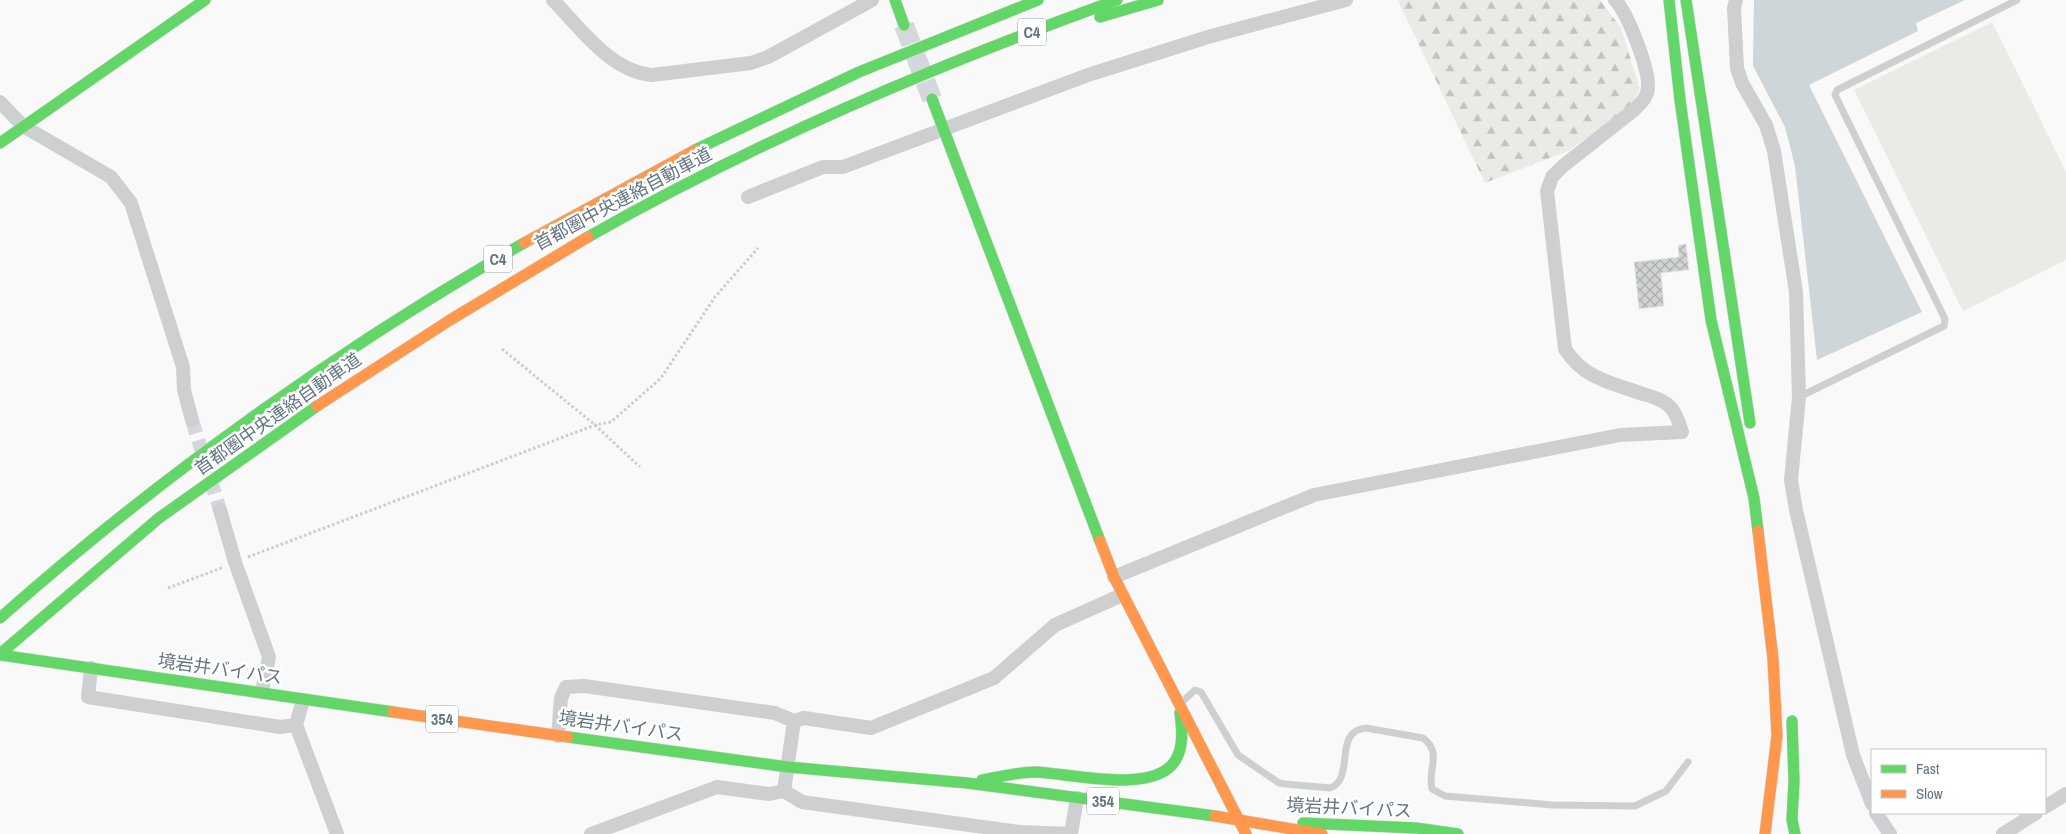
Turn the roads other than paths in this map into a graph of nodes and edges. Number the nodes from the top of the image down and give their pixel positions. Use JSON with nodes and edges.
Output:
{"nodes":[{"id":1,"x":205,"y":0,"type":"edge"},
{"id":2,"x":553,"y":0,"type":"edge"},
{"id":3,"x":872,"y":0,"type":"edge"},
{"id":4,"x":895,"y":0,"type":"edge"},
{"id":5,"x":1038,"y":0,"type":"edge"},
{"id":6,"x":1117,"y":0,"type":"edge"},
{"id":7,"x":1158,"y":0,"type":"edge"},
{"id":8,"x":1346,"y":0,"type":"edge"},
{"id":9,"x":1615,"y":0,"type":"edge"},
{"id":10,"x":1669,"y":0,"type":"edge"},
{"id":11,"x":1686,"y":0,"type":"edge"},
{"id":12,"x":1736,"y":0,"type":"edge"},
{"id":13,"x":2017,"y":0,"type":"edge"},
{"id":14,"x":1700,"y":9,"type":"dead end"},
{"id":15,"x":904,"y":25,"type":"tunnel mouth"},
{"id":16,"x":1660,"y":25,"type":"dead end"},
{"id":17,"x":946,"y":64,"type":"junction"},
{"id":18,"x":1700,"y":82,"type":"junction"},
{"id":19,"x":932,"y":99,"type":"tunnel mouth"},
{"id":20,"x":1680,"y":100,"type":"junction"},
{"id":21,"x":0,"y":102,"type":"edge"},
{"id":22,"x":23,"y":126,"type":"junction"},
{"id":23,"x":943,"y":128,"type":"junction"},
{"id":24,"x":0,"y":143,"type":"edge"},
{"id":25,"x":748,"y":197,"type":"dead end"},
{"id":26,"x":1799,"y":397,"type":"junction"},
{"id":27,"x":192,"y":420,"type":"tunnel mouth"},
{"id":28,"x":1753,"y":433,"type":"dead end"},
{"id":29,"x":220,"y":510,"type":"tunnel mouth"},
{"id":30,"x":1114,"y":577,"type":"junction"},
{"id":31,"x":1122,"y":595,"type":"junction"},
{"id":32,"x":0,"y":618,"type":"edge"},
{"id":33,"x":0,"y":655,"type":"edge"},
{"id":34,"x":91,"y":668,"type":"junction"},
{"id":35,"x":262,"y":692,"type":"junction"},
{"id":36,"x":303,"y":700,"type":"junction"},
{"id":37,"x":1792,"y":705,"type":"dead end"},
{"id":38,"x":1179,"y":706,"type":"junction"},
{"id":39,"x":794,"y":721,"type":"junction"},
{"id":40,"x":296,"y":725,"type":"junction"},
{"id":41,"x":558,"y":736,"type":"junction"},
{"id":42,"x":1792,"y":742,"type":"junction"},
{"id":43,"x":1688,"y":762,"type":"dead end"},
{"id":44,"x":788,"y":767,"type":"junction"},
{"id":45,"x":967,"y":783,"type":"junction"},
{"id":46,"x":784,"y":791,"type":"junction"},
{"id":47,"x":2066,"y":794,"type":"edge"},
{"id":48,"x":1077,"y":798,"type":"junction"},
{"id":49,"x":1871,"y":801,"type":"edge"},
{"id":50,"x":2046,"y":806,"type":"edge"},
{"id":51,"x":1877,"y":814,"type":"edge"},
{"id":52,"x":2034,"y":814,"type":"edge"},
{"id":53,"x":1780,"y":816,"type":"dead end"},
{"id":54,"x":1238,"y":819,"type":"junction"},
{"id":55,"x":337,"y":834,"type":"edge"},
{"id":56,"x":591,"y":834,"type":"edge"},
{"id":57,"x":1246,"y":834,"type":"edge"},
{"id":58,"x":1322,"y":834,"type":"edge"},
{"id":59,"x":1458,"y":834,"type":"edge"},
{"id":60,"x":1766,"y":834,"type":"edge"},
{"id":61,"x":1795,"y":834,"type":"edge"},
{"id":62,"x":1890,"y":834,"type":"edge"},
{"id":63,"x":2003,"y":834,"type":"edge"}],
"edges":[{"from":1,"to":22,"type":"main road"},
{"from":2,"to":3,"type":"street"},
{"from":4,"to":15,"type":"main road"},
{"from":5,"to":32,"type":"main road","name":"首都圏中央連絡自動車道","number":"C4"},
{"from":6,"to":17,"type":"main road","name":"首都圏中央連絡自動車道","number":"C4"},
{"from":7,"to":17,"type":"main road"},
{"from":8,"to":23,"type":"street"},
{"from":9,"to":30,"type":"street"},
{"from":10,"to":20,"type":"main road"},
{"from":11,"to":18,"type":"main road"},
{"from":12,"to":26,"type":"street"},
{"from":13,"to":26,"type":"lane"},
{"from":14,"to":18,"type":"main road"},
{"from":16,"to":20,"type":"main road"},
{"from":17,"to":33,"type":"main road","name":"首都圏中央連絡自動車道","number":"C4"},
{"from":18,"to":28,"type":"main road"},
{"from":19,"to":23,"type":"main road"},
{"from":20,"to":60,"type":"main road"},
{"from":21,"to":22,"type":"street"},
{"from":22,"to":24,"type":"main road"},
{"from":22,"to":27,"type":"street"},
{"from":23,"to":25,"type":"street"},
{"from":23,"to":30,"type":"main road"},
{"from":26,"to":49,"type":"street"},
{"from":29,"to":35,"type":"street"},
{"from":30,"to":31,"type":"main road"},
{"from":31,"to":38,"type":"main road"},
{"from":31,"to":39,"type":"street"},
{"from":33,"to":34,"type":"main road","name":"境岩井バイパス","number":"354"},
{"from":34,"to":35,"type":"main road","name":"境岩井バイパス","number":"354"},
{"from":34,"to":40,"type":"street"},
{"from":35,"to":36,"type":"main road","name":"境岩井バイパス","number":"354"},
{"from":36,"to":40,"type":"street"},
{"from":36,"to":41,"type":"main road","name":"境岩井バイパス","number":"354"},
{"from":37,"to":42,"type":"main road"},
{"from":38,"to":43,"type":"lane"},
{"from":38,"to":45,"type":"main road"},
{"from":38,"to":54,"type":"main road"},
{"from":39,"to":41,"type":"street"},
{"from":39,"to":44,"type":"street"},
{"from":40,"to":55,"type":"street"},
{"from":41,"to":44,"type":"main road","name":"境岩井バイパス","number":"354"},
{"from":42,"to":53,"type":"main road"},
{"from":42,"to":61,"type":"main road"},
{"from":44,"to":45,"type":"main road","name":"境岩井バイパス","number":"354"},
{"from":44,"to":46,"type":"street"},
{"from":45,"to":48,"type":"main road","name":"境岩井バイパス","number":"354"},
{"from":46,"to":48,"type":"street"},
{"from":46,"to":56,"type":"street"},
{"from":47,"to":50,"type":"street"},
{"from":48,"to":54,"type":"main road","name":"境岩井バイパス","number":"354"},
{"from":51,"to":62,"type":"street"},
{"from":52,"to":63,"type":"street"},
{"from":54,"to":57,"type":"main road"},
{"from":54,"to":58,"type":"main road","name":"境岩井バイパス","number":"354"},
{"from":54,"to":59,"type":"main road","name":"境岩井バイパス","number":"354"}]}
